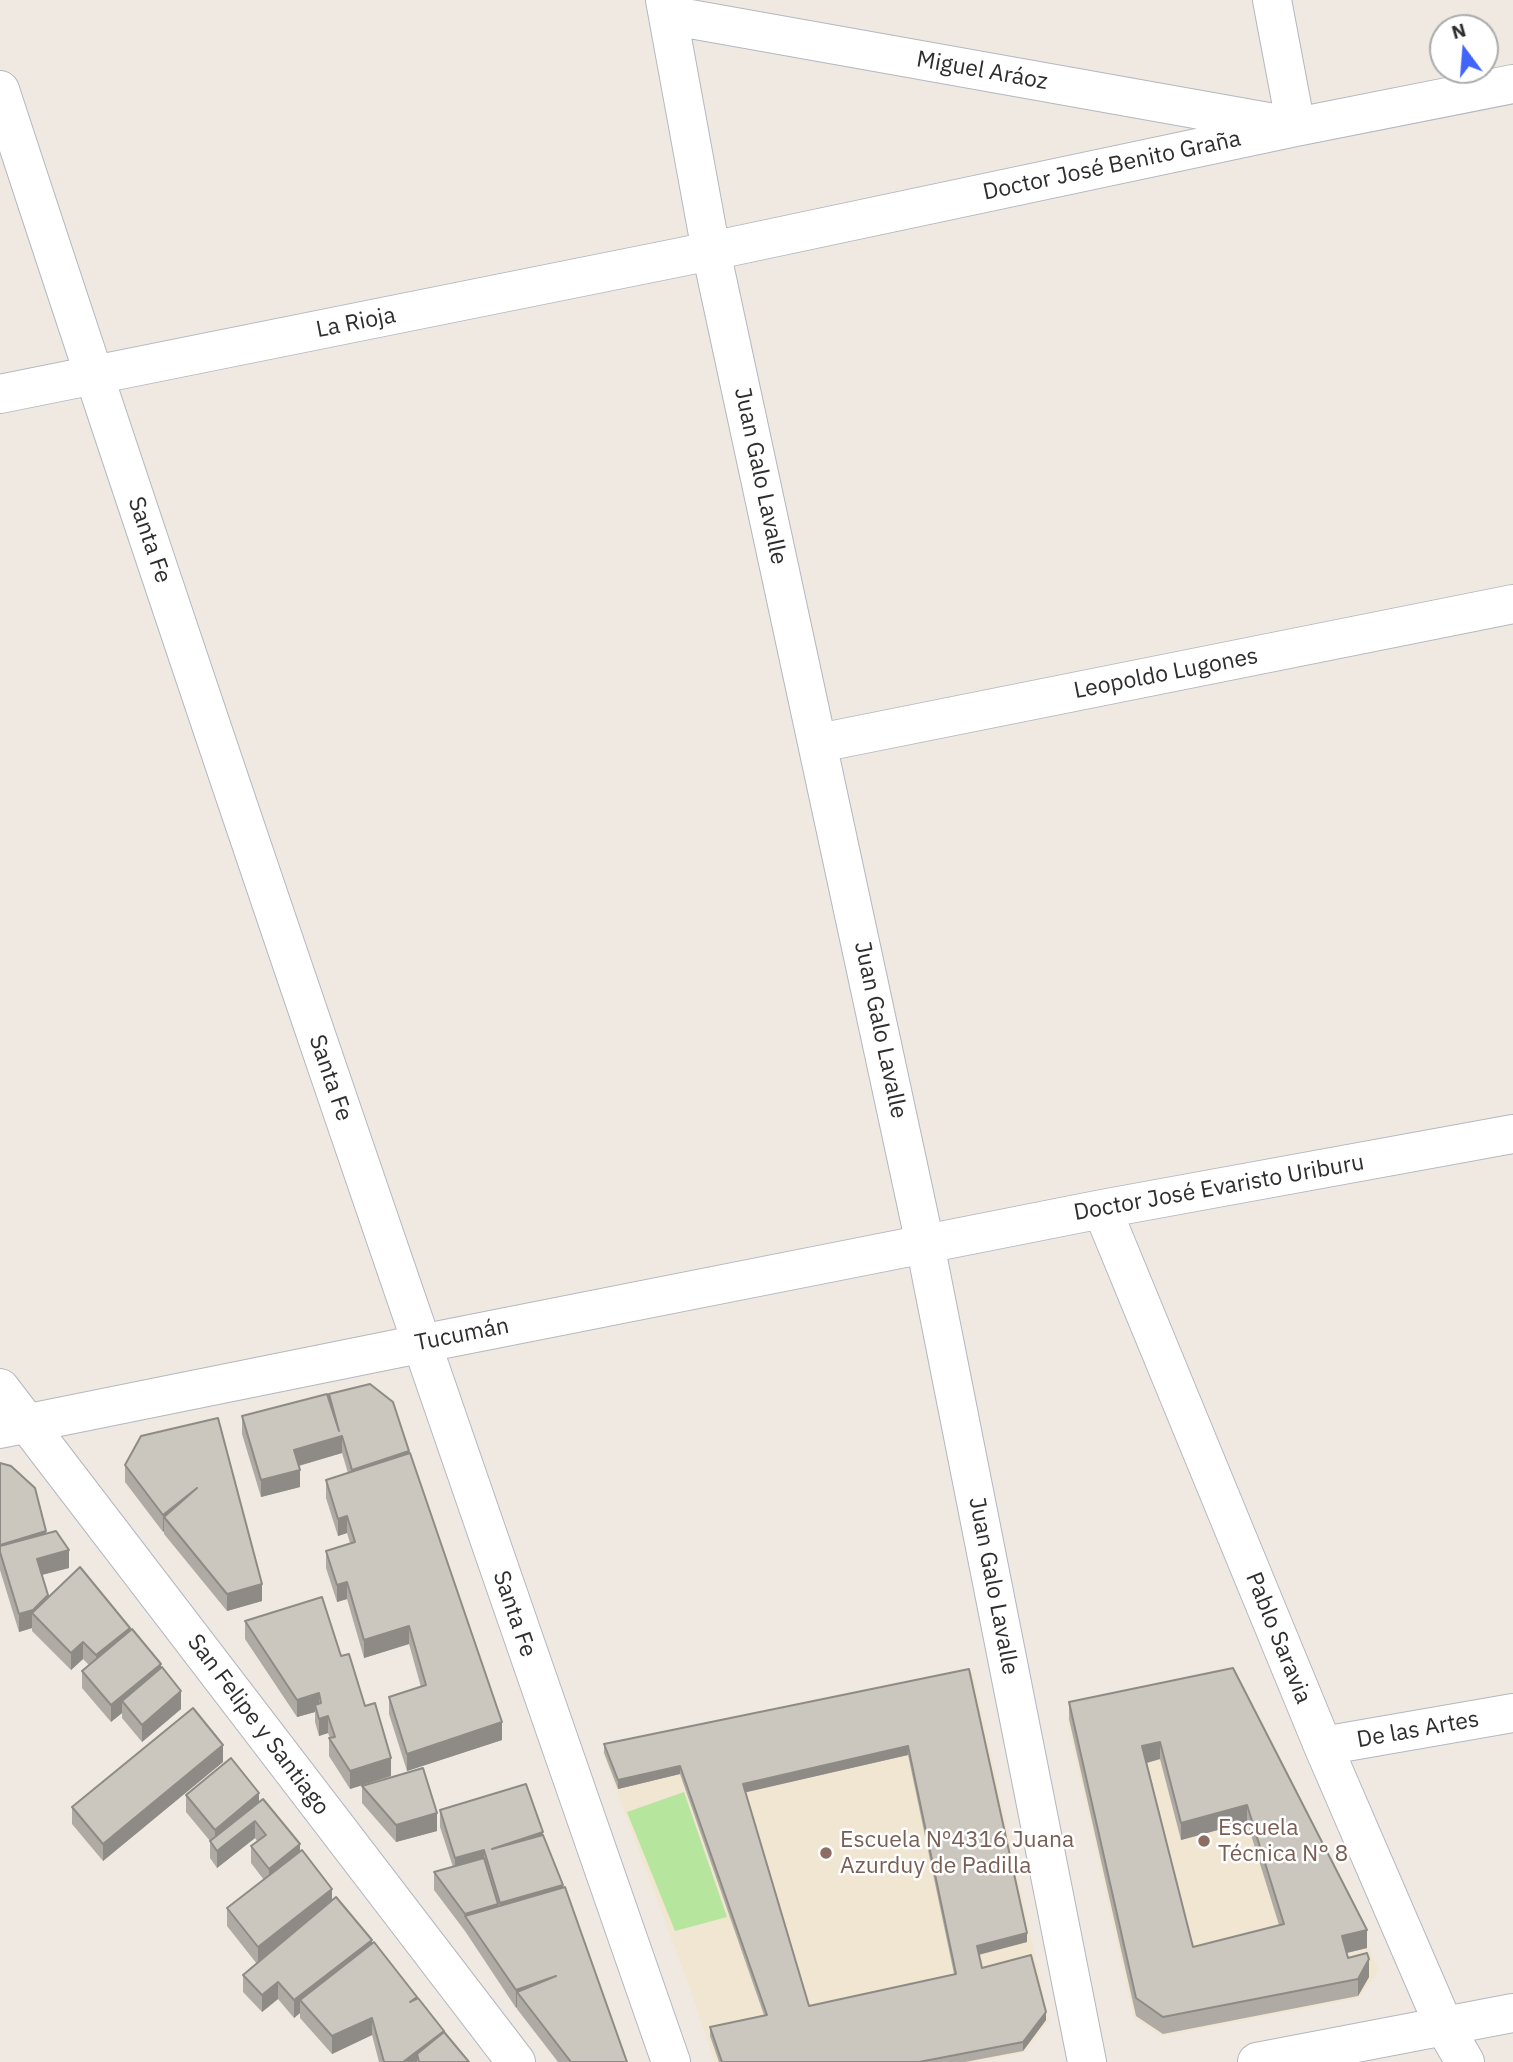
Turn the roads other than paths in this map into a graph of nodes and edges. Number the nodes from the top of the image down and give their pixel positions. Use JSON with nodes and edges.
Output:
{"nodes":[{"id":1,"x":1272,"y":0,"type":"edge"},
{"id":2,"x":666,"y":7,"type":"edge"},
{"id":3,"x":1513,"y":84,"type":"edge"},
{"id":4,"x":0,"y":90,"type":"edge"},
{"id":5,"x":1296,"y":127,"type":"junction"},
{"id":6,"x":711,"y":251,"type":"junction"},
{"id":7,"x":93,"y":376,"type":"junction"},
{"id":8,"x":0,"y":394,"type":"edge"},
{"id":9,"x":1513,"y":604,"type":"edge"},
{"id":10,"x":818,"y":743,"type":"junction"},
{"id":11,"x":1513,"y":1134,"type":"edge"},
{"id":12,"x":1102,"y":1209,"type":"junction"},
{"id":13,"x":925,"y":1244,"type":"junction"},
{"id":14,"x":420,"y":1343,"type":"junction"},
{"id":15,"x":0,"y":1388,"type":"edge"},
{"id":16,"x":14,"y":1427,"type":"edge"},
{"id":17,"x":1513,"y":1713,"type":"edge"},
{"id":18,"x":1323,"y":1746,"type":"junction"},
{"id":19,"x":1513,"y":2013,"type":"edge"},
{"id":20,"x":1444,"y":2026,"type":"junction"},
{"id":21,"x":516,"y":2062,"type":"edge"},
{"id":22,"x":671,"y":2062,"type":"edge"},
{"id":23,"x":1087,"y":2062,"type":"edge"},
{"id":24,"x":1258,"y":2062,"type":"edge"},
{"id":25,"x":1465,"y":2062,"type":"edge"}],
"edges":[{"from":1,"to":5,"type":"street"},
{"from":2,"to":5,"type":"street","name":"Miguel Aráoz"},
{"from":2,"to":6,"type":"street","name":"Juan Galo Lavalle"},
{"from":3,"to":5,"type":"street","name":"Doctor José Benito Graña"},
{"from":4,"to":7,"type":"street","name":"Santa Fe"},
{"from":5,"to":6,"type":"street","name":"Doctor José Benito Graña"},
{"from":6,"to":7,"type":"street","name":"La Rioja"},
{"from":6,"to":10,"type":"street","name":"Juan Galo Lavalle"},
{"from":7,"to":8,"type":"street","name":"La Rioja"},
{"from":7,"to":14,"type":"street","name":"Santa Fe"},
{"from":9,"to":10,"type":"street","name":"Leopoldo Lugones"},
{"from":10,"to":13,"type":"street","name":"Juan Galo Lavalle"},
{"from":11,"to":12,"type":"street","name":"Doctor José Evaristo Uriburu"},
{"from":12,"to":13,"type":"street","name":"Doctor José Evaristo Uriburu"},
{"from":12,"to":18,"type":"street","name":"Pablo Saravia"},
{"from":13,"to":14,"type":"street","name":"Tucumán"},
{"from":13,"to":23,"type":"street","name":"Juan Galo Lavalle"},
{"from":14,"to":16,"type":"street","name":"Tucumán"},
{"from":14,"to":22,"type":"street","name":"Santa Fe"},
{"from":15,"to":16,"type":"street","name":"San Felipe y Santiago"},
{"from":16,"to":21,"type":"street","name":"San Felipe y Santiago"},
{"from":17,"to":18,"type":"street","name":"De las Artes"},
{"from":18,"to":20,"type":"street","name":"Pablo Saravia"},
{"from":19,"to":20,"type":"street"},
{"from":20,"to":24,"type":"street"},
{"from":20,"to":25,"type":"street","name":"Pablo Saravia"}]}
